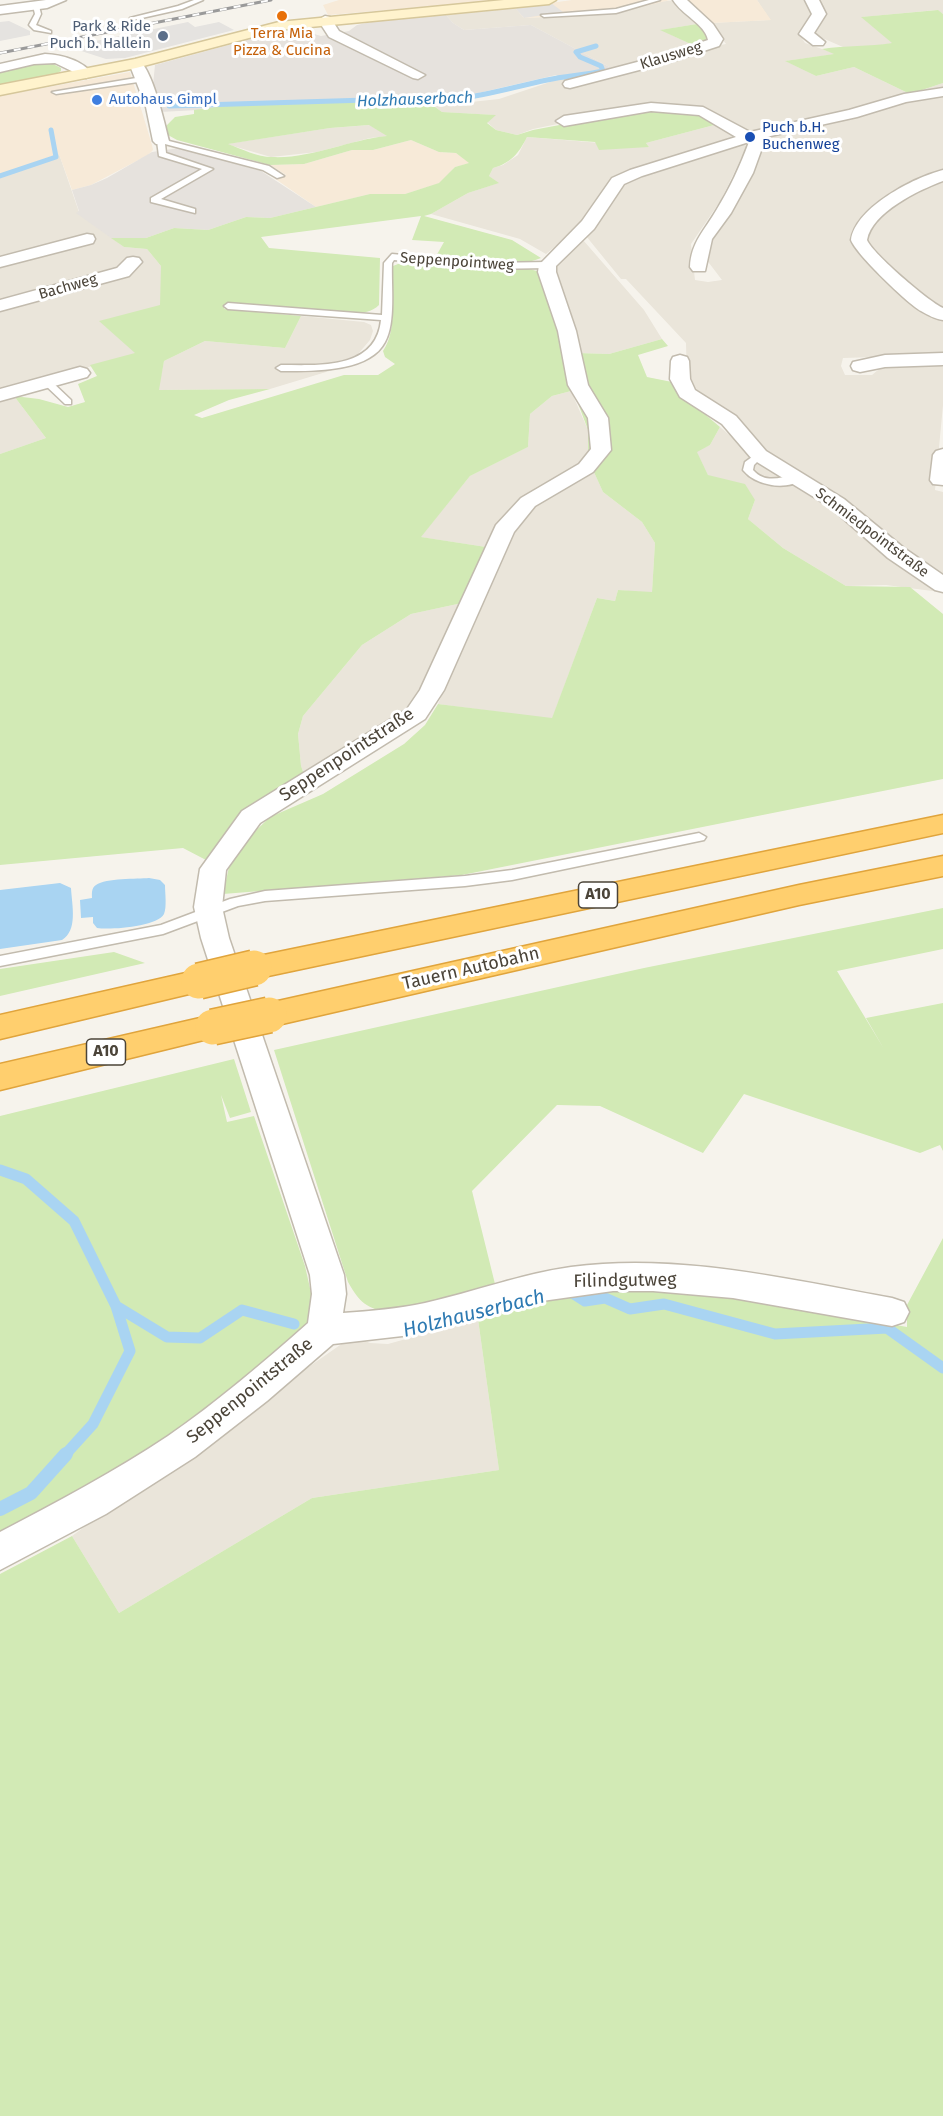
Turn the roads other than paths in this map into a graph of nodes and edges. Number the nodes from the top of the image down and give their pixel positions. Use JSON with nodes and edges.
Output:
{"nodes":[{"id":1,"x":57,"y":0,"type":"edge"},
{"id":2,"x":200,"y":0,"type":"edge"},
{"id":3,"x":549,"y":0,"type":"edge"},
{"id":4,"x":657,"y":0,"type":"edge"},
{"id":5,"x":680,"y":0,"type":"edge"},
{"id":6,"x":812,"y":0,"type":"edge"},
{"id":7,"x":36,"y":6,"type":"junction"},
{"id":8,"x":0,"y":10,"type":"edge"},
{"id":9,"x":544,"y":15,"type":"dead end"},
{"id":10,"x":133,"y":18,"type":"dead end"},
{"id":11,"x":325,"y":20,"type":"junction"},
{"id":12,"x":49,"y":32,"type":"dead end"},
{"id":13,"x":818,"y":42,"type":"dead end"},
{"id":14,"x":136,"y":63,"type":"junction"},
{"id":15,"x":0,"y":68,"type":"edge"},
{"id":16,"x":86,"y":74,"type":"junction"},
{"id":17,"x":418,"y":75,"type":"dead end"},
{"id":18,"x":142,"y":79,"type":"junction"},
{"id":19,"x":570,"y":84,"type":"dead end"},
{"id":20,"x":0,"y":90,"type":"edge"},
{"id":21,"x":56,"y":92,"type":"dead end"},
{"id":22,"x":943,"y":92,"type":"edge"},
{"id":23,"x":564,"y":121,"type":"dead end"},
{"id":24,"x":753,"y":136,"type":"junction"},
{"id":25,"x":161,"y":141,"type":"junction"},
{"id":26,"x":943,"y":175,"type":"edge"},
{"id":27,"x":280,"y":176,"type":"dead end"},
{"id":28,"x":192,"y":211,"type":"dead end"},
{"id":29,"x":87,"y":239,"type":"dead end"},
{"id":30,"x":0,"y":262,"type":"edge"},
{"id":31,"x":133,"y":262,"type":"dead end"},
{"id":32,"x":549,"y":265,"type":"junction"},
{"id":33,"x":699,"y":267,"type":"dead end"},
{"id":34,"x":0,"y":306,"type":"edge"},
{"id":35,"x":228,"y":306,"type":"dead end"},
{"id":36,"x":943,"y":315,"type":"edge"},
{"id":37,"x":385,"y":318,"type":"junction"},
{"id":38,"x":943,"y":359,"type":"edge"},
{"id":39,"x":680,"y":361,"type":"dead end"},
{"id":40,"x":860,"y":366,"type":"dead end"},
{"id":41,"x":281,"y":368,"type":"dead end"},
{"id":42,"x":80,"y":373,"type":"dead end"},
{"id":43,"x":48,"y":383,"type":"junction"},
{"id":44,"x":0,"y":395,"type":"edge"},
{"id":45,"x":68,"y":402,"type":"dead end"},
{"id":46,"x":943,"y":455,"type":"edge"},
{"id":47,"x":940,"y":480,"type":"dead end"},
{"id":48,"x":943,"y":585,"type":"edge"},
{"id":49,"x":943,"y":824,"type":"edge"},
{"id":50,"x":699,"y":837,"type":"dead end"},
{"id":51,"x":943,"y":866,"type":"edge"},
{"id":52,"x":209,"y":911,"type":"junction"},
{"id":53,"x":0,"y":961,"type":"edge"},
{"id":54,"x":0,"y":1027,"type":"edge"},
{"id":55,"x":0,"y":1077,"type":"edge"},
{"id":56,"x":892,"y":1312,"type":"dead end"},
{"id":57,"x":324,"y":1330,"type":"junction"},
{"id":58,"x":0,"y":1552,"type":"edge"}],
"edges":[{"from":1,"to":7,"type":"street"},
{"from":2,"to":10,"type":"lane"},
{"from":3,"to":11,"type":"main road"},
{"from":4,"to":9,"type":"lane"},
{"from":5,"to":19,"type":"street","name":"Klausweg"},
{"from":6,"to":13,"type":"street"},
{"from":7,"to":8,"type":"street"},
{"from":7,"to":12,"type":"lane"},
{"from":11,"to":14,"type":"main road"},
{"from":11,"to":17,"type":"street"},
{"from":14,"to":16,"type":"main road"},
{"from":14,"to":18,"type":"street"},
{"from":15,"to":16,"type":"street"},
{"from":16,"to":20,"type":"main road"},
{"from":18,"to":21,"type":"lane"},
{"from":18,"to":25,"type":"street"},
{"from":22,"to":24,"type":"street"},
{"from":23,"to":24,"type":"street"},
{"from":24,"to":32,"type":"street"},
{"from":24,"to":33,"type":"street"},
{"from":25,"to":27,"type":"lane"},
{"from":25,"to":28,"type":"lane"},
{"from":26,"to":36,"type":"street"},
{"from":29,"to":30,"type":"street"},
{"from":31,"to":34,"type":"street","name":"Bachweg"},
{"from":32,"to":37,"type":"lane","name":"Seppenpointweg"},
{"from":32,"to":52,"type":"street","name":"Seppenpointstraße"},
{"from":35,"to":37,"type":"lane"},
{"from":37,"to":41,"type":"lane","name":"Seppenpointweg"},
{"from":38,"to":40,"type":"street"},
{"from":39,"to":48,"type":"street","name":"Schmiedpointstraße"},
{"from":42,"to":43,"type":"street"},
{"from":43,"to":44,"type":"street"},
{"from":43,"to":45,"type":"lane"},
{"from":46,"to":47,"type":"street"},
{"from":49,"to":54,"type":"highway","number":"A10","bridge":true},
{"from":50,"to":52,"type":"lane"},
{"from":51,"to":55,"type":"highway","name":"Tauern Autobahn","number":"A10","bridge":true},
{"from":52,"to":53,"type":"lane"},
{"from":52,"to":57,"type":"street","name":"Seppenpointstraße"},
{"from":56,"to":57,"type":"street","name":"Filindgutweg"},
{"from":57,"to":58,"type":"street","name":"Seppenpointstraße"}]}
